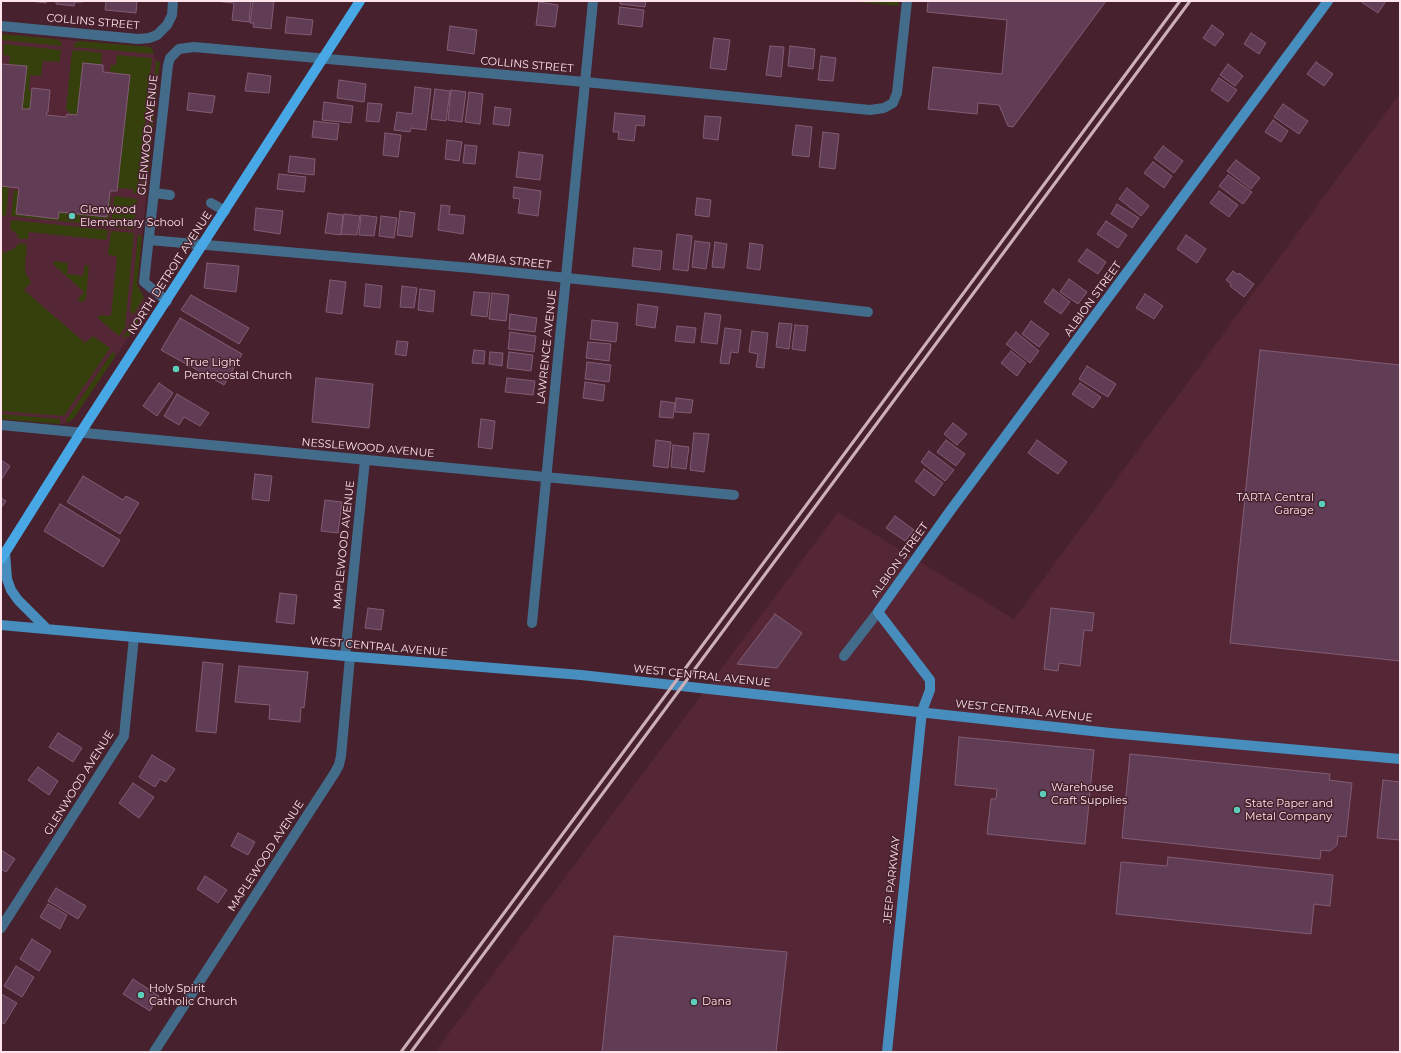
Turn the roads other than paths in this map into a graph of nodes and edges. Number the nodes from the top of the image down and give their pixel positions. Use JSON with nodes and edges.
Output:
{"nodes":[{"id":1,"x":173,"y":1,"type":"edge"},
{"id":2,"x":360,"y":1,"type":"edge"},
{"id":3,"x":593,"y":1,"type":"edge"},
{"id":4,"x":907,"y":1,"type":"edge"},
{"id":5,"x":1328,"y":1,"type":"edge"},
{"id":6,"x":1,"y":26,"type":"edge"},
{"id":7,"x":170,"y":58,"type":"joint"},
{"id":8,"x":323,"y":58,"type":"junction"},
{"id":9,"x":585,"y":82,"type":"junction"},
{"id":10,"x":154,"y":193,"type":"junction"},
{"id":11,"x":170,"y":195,"type":"dead end"},
{"id":12,"x":211,"y":203,"type":"dead end"},
{"id":13,"x":225,"y":210,"type":"junction"},
{"id":14,"x":149,"y":240,"type":"junction"},
{"id":15,"x":203,"y":245,"type":"junction"},
{"id":16,"x":566,"y":278,"type":"junction"},
{"id":17,"x":167,"y":301,"type":"junction"},
{"id":18,"x":868,"y":312,"type":"dead end"},
{"id":19,"x":1,"y":425,"type":"edge"},
{"id":20,"x":81,"y":432,"type":"junction"},
{"id":21,"x":365,"y":460,"type":"junction"},
{"id":22,"x":546,"y":477,"type":"junction"},
{"id":23,"x":734,"y":495,"type":"dead end"},
{"id":24,"x":3,"y":556,"type":"edge"},
{"id":25,"x":878,"y":612,"type":"junction"},
{"id":26,"x":532,"y":623,"type":"dead end"},
{"id":27,"x":1,"y":625,"type":"edge"},
{"id":28,"x":46,"y":629,"type":"junction"},
{"id":29,"x":134,"y":637,"type":"junction"},
{"id":30,"x":844,"y":656,"type":"dead end"},
{"id":31,"x":348,"y":657,"type":"junction"},
{"id":32,"x":922,"y":712,"type":"junction"},
{"id":33,"x":1400,"y":759,"type":"edge"},
{"id":34,"x":1,"y":928,"type":"edge"},
{"id":35,"x":154,"y":1052,"type":"edge"},
{"id":36,"x":886,"y":1052,"type":"edge"}],
"edges":[{"from":1,"to":6,"type":"street","name":"COLLINS STREET"},
{"from":2,"to":8,"type":"main road","name":"NORTH DETROIT AVENUE"},
{"from":3,"to":9,"type":"street","name":"LAWRENCE AVENUE"},
{"from":4,"to":9,"type":"street","name":"COLLINS STREET"},
{"from":5,"to":25,"type":"main road","name":"ALBION STREET"},
{"from":7,"to":8,"type":"street","name":"COLLINS STREET"},
{"from":7,"to":10,"type":"street","name":"GLENWOOD AVENUE"},
{"from":8,"to":9,"type":"street","name":"COLLINS STREET"},
{"from":8,"to":13,"type":"main road","name":"NORTH DETROIT AVENUE"},
{"from":9,"to":16,"type":"street","name":"LAWRENCE AVENUE"},
{"from":10,"to":11,"type":"street"},
{"from":10,"to":14,"type":"street","name":"GLENWOOD AVENUE"},
{"from":12,"to":13,"type":"street"},
{"from":13,"to":15,"type":"main road","name":"NORTH DETROIT AVENUE"},
{"from":14,"to":15,"type":"street","name":"AMBIA STREET"},
{"from":14,"to":17,"type":"street","name":"GLENWOOD AVENUE"},
{"from":15,"to":16,"type":"street","name":"AMBIA STREET"},
{"from":15,"to":17,"type":"main road","name":"NORTH DETROIT AVENUE"},
{"from":16,"to":18,"type":"street","name":"AMBIA STREET"},
{"from":16,"to":22,"type":"street","name":"LAWRENCE AVENUE"},
{"from":17,"to":20,"type":"main road","name":"NORTH DETROIT AVENUE"},
{"from":19,"to":20,"type":"street","name":"NESSLEWOOD AVENUE"},
{"from":20,"to":21,"type":"street","name":"NESSLEWOOD AVENUE"},
{"from":20,"to":24,"type":"main road","name":"NORTH DETROIT AVENUE"},
{"from":21,"to":22,"type":"street","name":"NESSLEWOOD AVENUE"},
{"from":21,"to":31,"type":"street","name":"MAPLEWOOD AVENUE"},
{"from":22,"to":23,"type":"street","name":"NESSLEWOOD AVENUE"},
{"from":22,"to":26,"type":"street","name":"LAWRENCE AVENUE"},
{"from":24,"to":28,"type":"main road"},
{"from":25,"to":30,"type":"street","name":"ALBION STREET"},
{"from":25,"to":32,"type":"main road","name":"ALBION STREET"},
{"from":27,"to":28,"type":"main road","name":"WEST CENTRAL AVENUE"},
{"from":28,"to":29,"type":"main road","name":"WEST CENTRAL AVENUE"},
{"from":29,"to":31,"type":"main road","name":"WEST CENTRAL AVENUE"},
{"from":29,"to":34,"type":"street","name":"GLENWOOD AVENUE"},
{"from":31,"to":32,"type":"main road","name":"WEST CENTRAL AVENUE"},
{"from":31,"to":35,"type":"street","name":"MAPLEWOOD AVENUE"},
{"from":32,"to":33,"type":"main road","name":"WEST CENTRAL AVENUE"},
{"from":32,"to":36,"type":"main road","name":"JEEP PARKWAY"}]}
